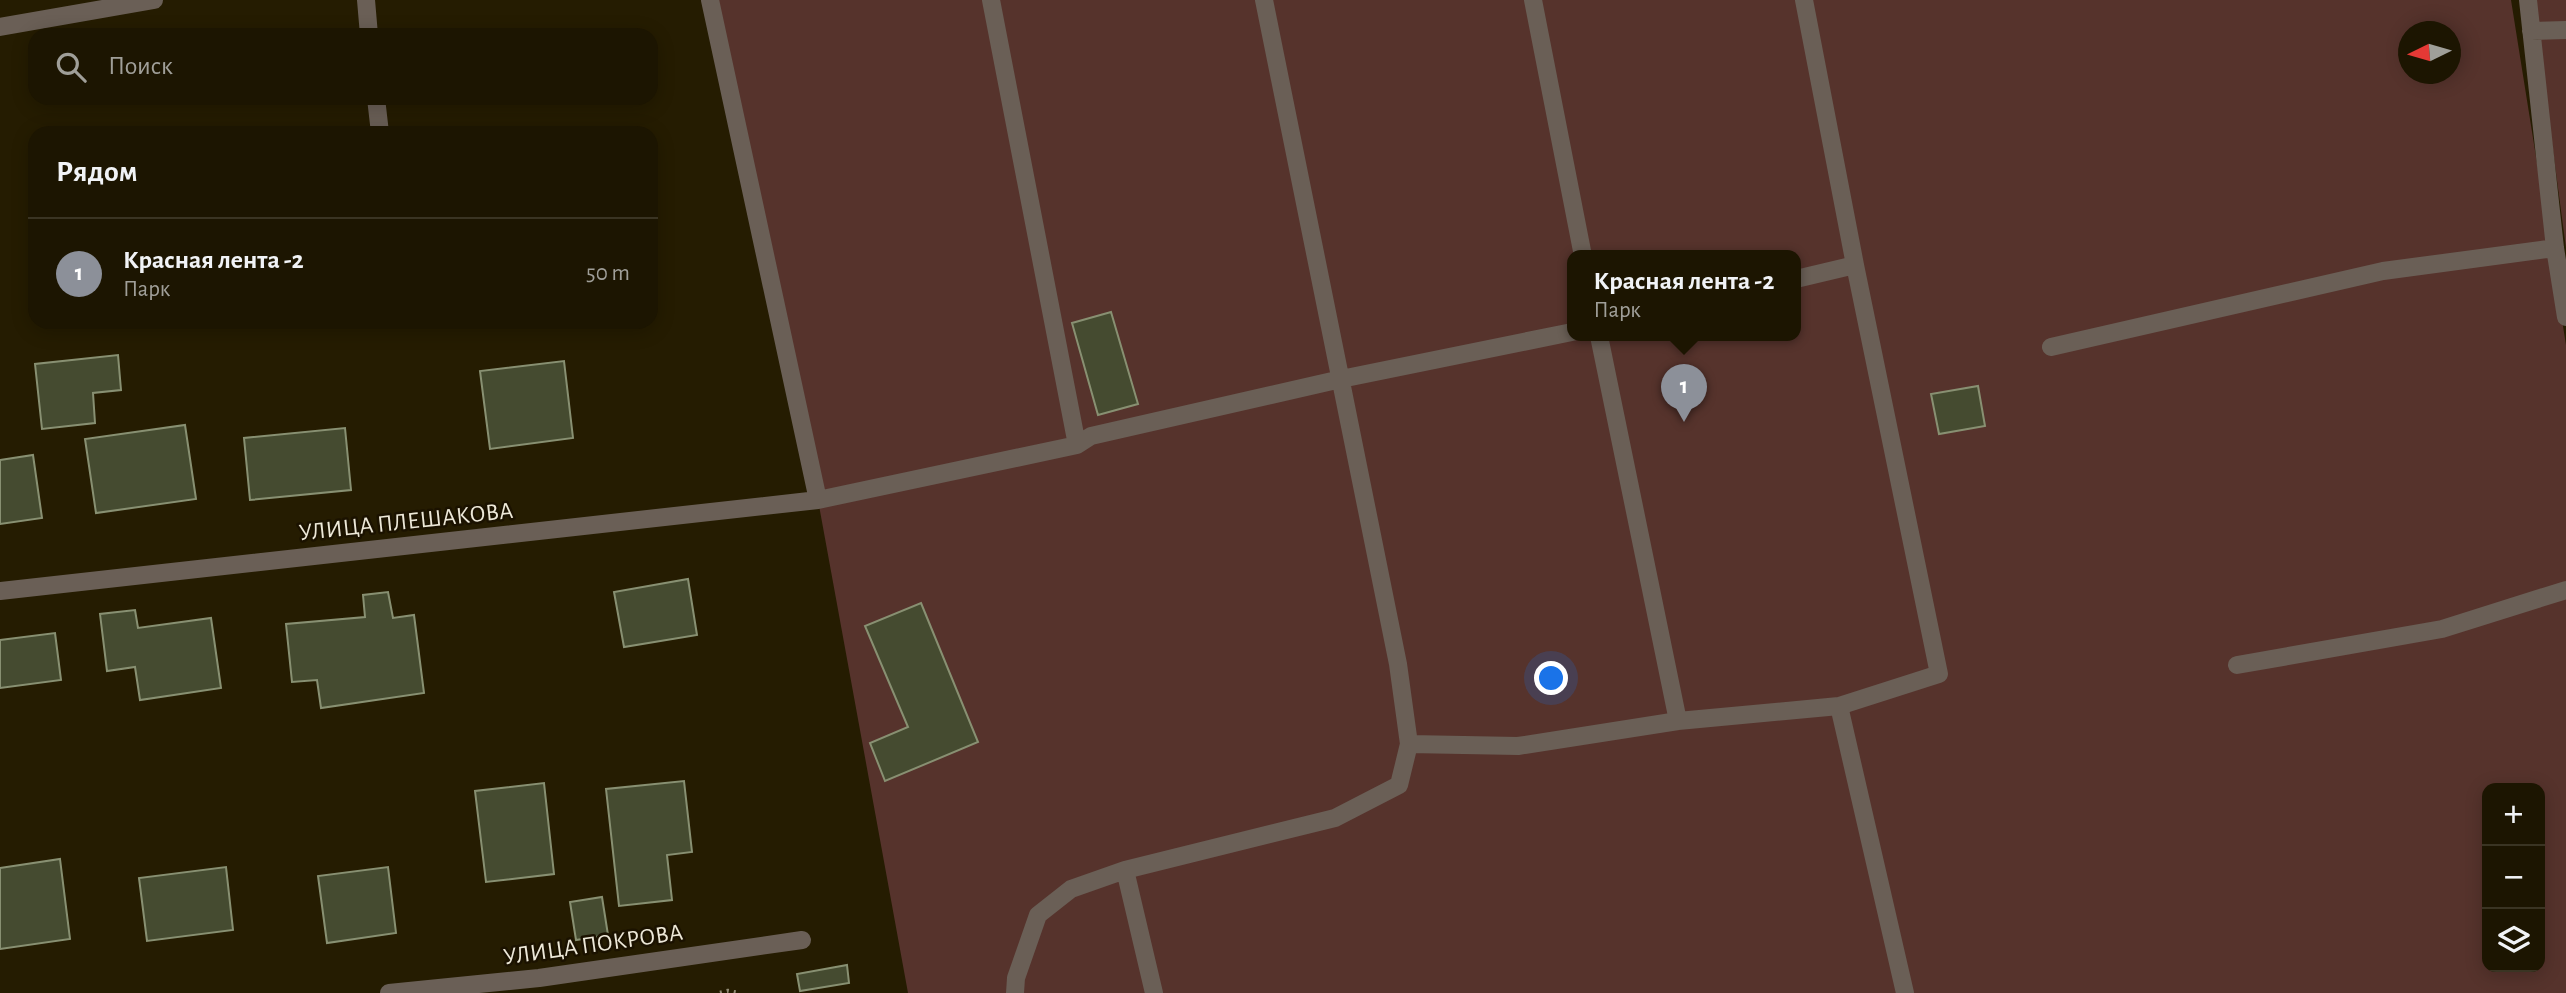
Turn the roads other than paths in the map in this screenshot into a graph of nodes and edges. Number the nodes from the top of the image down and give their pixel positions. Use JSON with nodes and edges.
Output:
{"nodes":[{"id":1,"x":155,"y":0,"type":"edge"},
{"id":2,"x":366,"y":0,"type":"edge"},
{"id":3,"x":710,"y":0,"type":"edge"},
{"id":4,"x":990,"y":0,"type":"edge"},
{"id":5,"x":1264,"y":0,"type":"edge"},
{"id":6,"x":1533,"y":0,"type":"edge"},
{"id":7,"x":1804,"y":0,"type":"edge"},
{"id":8,"x":2528,"y":0,"type":"edge"},
{"id":9,"x":0,"y":27,"type":"edge"},
{"id":10,"x":368,"y":28,"type":"edge"},
{"id":11,"x":2566,"y":30,"type":"edge"},
{"id":12,"x":2531,"y":31,"type":"junction"},
{"id":13,"x":377,"y":105,"type":"edge"},
{"id":14,"x":379,"y":126,"type":"edge"},
{"id":15,"x":2555,"y":248,"type":"junction"},
{"id":16,"x":1582,"y":250,"type":"edge"},
{"id":17,"x":1855,"y":265,"type":"junction"},
{"id":18,"x":1801,"y":278,"type":"edge"},
{"id":19,"x":2566,"y":316,"type":"edge"},
{"id":20,"x":1567,"y":333,"type":"edge"},
{"id":21,"x":1600,"y":341,"type":"edge"},
{"id":22,"x":2051,"y":347,"type":"dead end"},
{"id":23,"x":1340,"y":379,"type":"junction"},
{"id":24,"x":1077,"y":445,"type":"junction"},
{"id":25,"x":818,"y":500,"type":"junction"},
{"id":26,"x":2566,"y":590,"type":"edge"},
{"id":27,"x":0,"y":591,"type":"edge"},
{"id":28,"x":2237,"y":665,"type":"dead end"},
{"id":29,"x":1839,"y":706,"type":"junction"},
{"id":30,"x":1678,"y":721,"type":"junction"},
{"id":31,"x":1409,"y":744,"type":"junction"},
{"id":32,"x":1125,"y":870,"type":"junction"},
{"id":33,"x":802,"y":940,"type":"dead end"},
{"id":34,"x":540,"y":985,"type":"edge"},
{"id":35,"x":389,"y":993,"type":"edge"},
{"id":36,"x":1015,"y":993,"type":"edge"},
{"id":37,"x":1154,"y":993,"type":"edge"},
{"id":38,"x":1905,"y":993,"type":"edge"}],
"edges":[{"from":1,"to":9,"type":"street"},
{"from":2,"to":10,"type":"street"},
{"from":3,"to":25,"type":"street"},
{"from":4,"to":24,"type":"street"},
{"from":5,"to":23,"type":"street"},
{"from":6,"to":16,"type":"street"},
{"from":7,"to":17,"type":"street"},
{"from":8,"to":12,"type":"street"},
{"from":11,"to":12,"type":"street"},
{"from":12,"to":15,"type":"street"},
{"from":13,"to":14,"type":"street"},
{"from":15,"to":19,"type":"street"},
{"from":15,"to":22,"type":"street"},
{"from":17,"to":18,"type":"street"},
{"from":17,"to":29,"type":"street"},
{"from":20,"to":23,"type":"street","name":"УЛИЦА ПЛЕШАКОВА"},
{"from":21,"to":30,"type":"street"},
{"from":23,"to":24,"type":"street","name":"УЛИЦА ПЛЕШАКОВА"},
{"from":23,"to":31,"type":"street"},
{"from":24,"to":25,"type":"street","name":"УЛИЦА ПЛЕШАКОВА"},
{"from":25,"to":27,"type":"street","name":"УЛИЦА ПЛЕШАКОВА"},
{"from":26,"to":28,"type":"street"},
{"from":29,"to":30,"type":"street"},
{"from":29,"to":38,"type":"street"},
{"from":30,"to":31,"type":"street"},
{"from":31,"to":32,"type":"street"},
{"from":32,"to":36,"type":"street"},
{"from":32,"to":37,"type":"street"},
{"from":33,"to":34,"type":"street","name":"УЛИЦА ПОКРОВА"},
{"from":34,"to":35,"type":"street","name":"УЛИЦА ПОКРОВА"}]}
